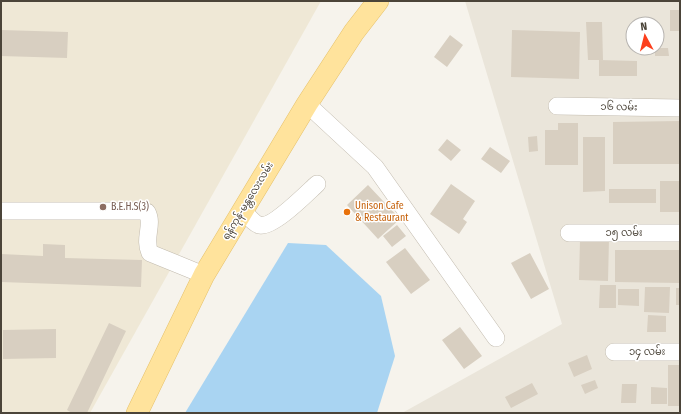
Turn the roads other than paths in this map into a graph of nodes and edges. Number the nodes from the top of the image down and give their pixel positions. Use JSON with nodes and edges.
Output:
{"nodes":[{"id":1,"x":378,"y":1,"type":"edge"},
{"id":2,"x":307,"y":104,"type":"junction"},
{"id":3,"x":557,"y":106,"type":"dead end"},
{"id":4,"x":680,"y":108,"type":"edge"},
{"id":5,"x":317,"y":184,"type":"dead end"},
{"id":6,"x":243,"y":210,"type":"junction"},
{"id":7,"x":1,"y":211,"type":"edge"},
{"id":8,"x":569,"y":233,"type":"dead end"},
{"id":9,"x":680,"y":233,"type":"edge"},
{"id":10,"x":204,"y":275,"type":"junction"},
{"id":11,"x":496,"y":338,"type":"dead end"},
{"id":12,"x":614,"y":352,"type":"dead end"},
{"id":13,"x":680,"y":352,"type":"edge"},
{"id":14,"x":137,"y":413,"type":"edge"}],
"edges":[{"from":1,"to":2,"type":"main road","name":"ရန်ကုန်-မန္တလေးလမ်း"},
{"from":2,"to":6,"type":"main road","name":"ရန်ကုန်-မန္တလေးလမ်း"},
{"from":2,"to":11,"type":"street"},
{"from":3,"to":4,"type":"street","name":"၁၆ လမ်း"},
{"from":5,"to":6,"type":"street"},
{"from":6,"to":10,"type":"main road","name":"ရန်ကုန်-မန္တလေးလမ်း"},
{"from":7,"to":10,"type":"street"},
{"from":8,"to":9,"type":"street","name":"၁၅ လမ်း"},
{"from":10,"to":14,"type":"main road","name":"ရန်ကုန်-မန္တလေးလမ်း"},
{"from":12,"to":13,"type":"street","name":"၁၄ လမ်း"}]}
